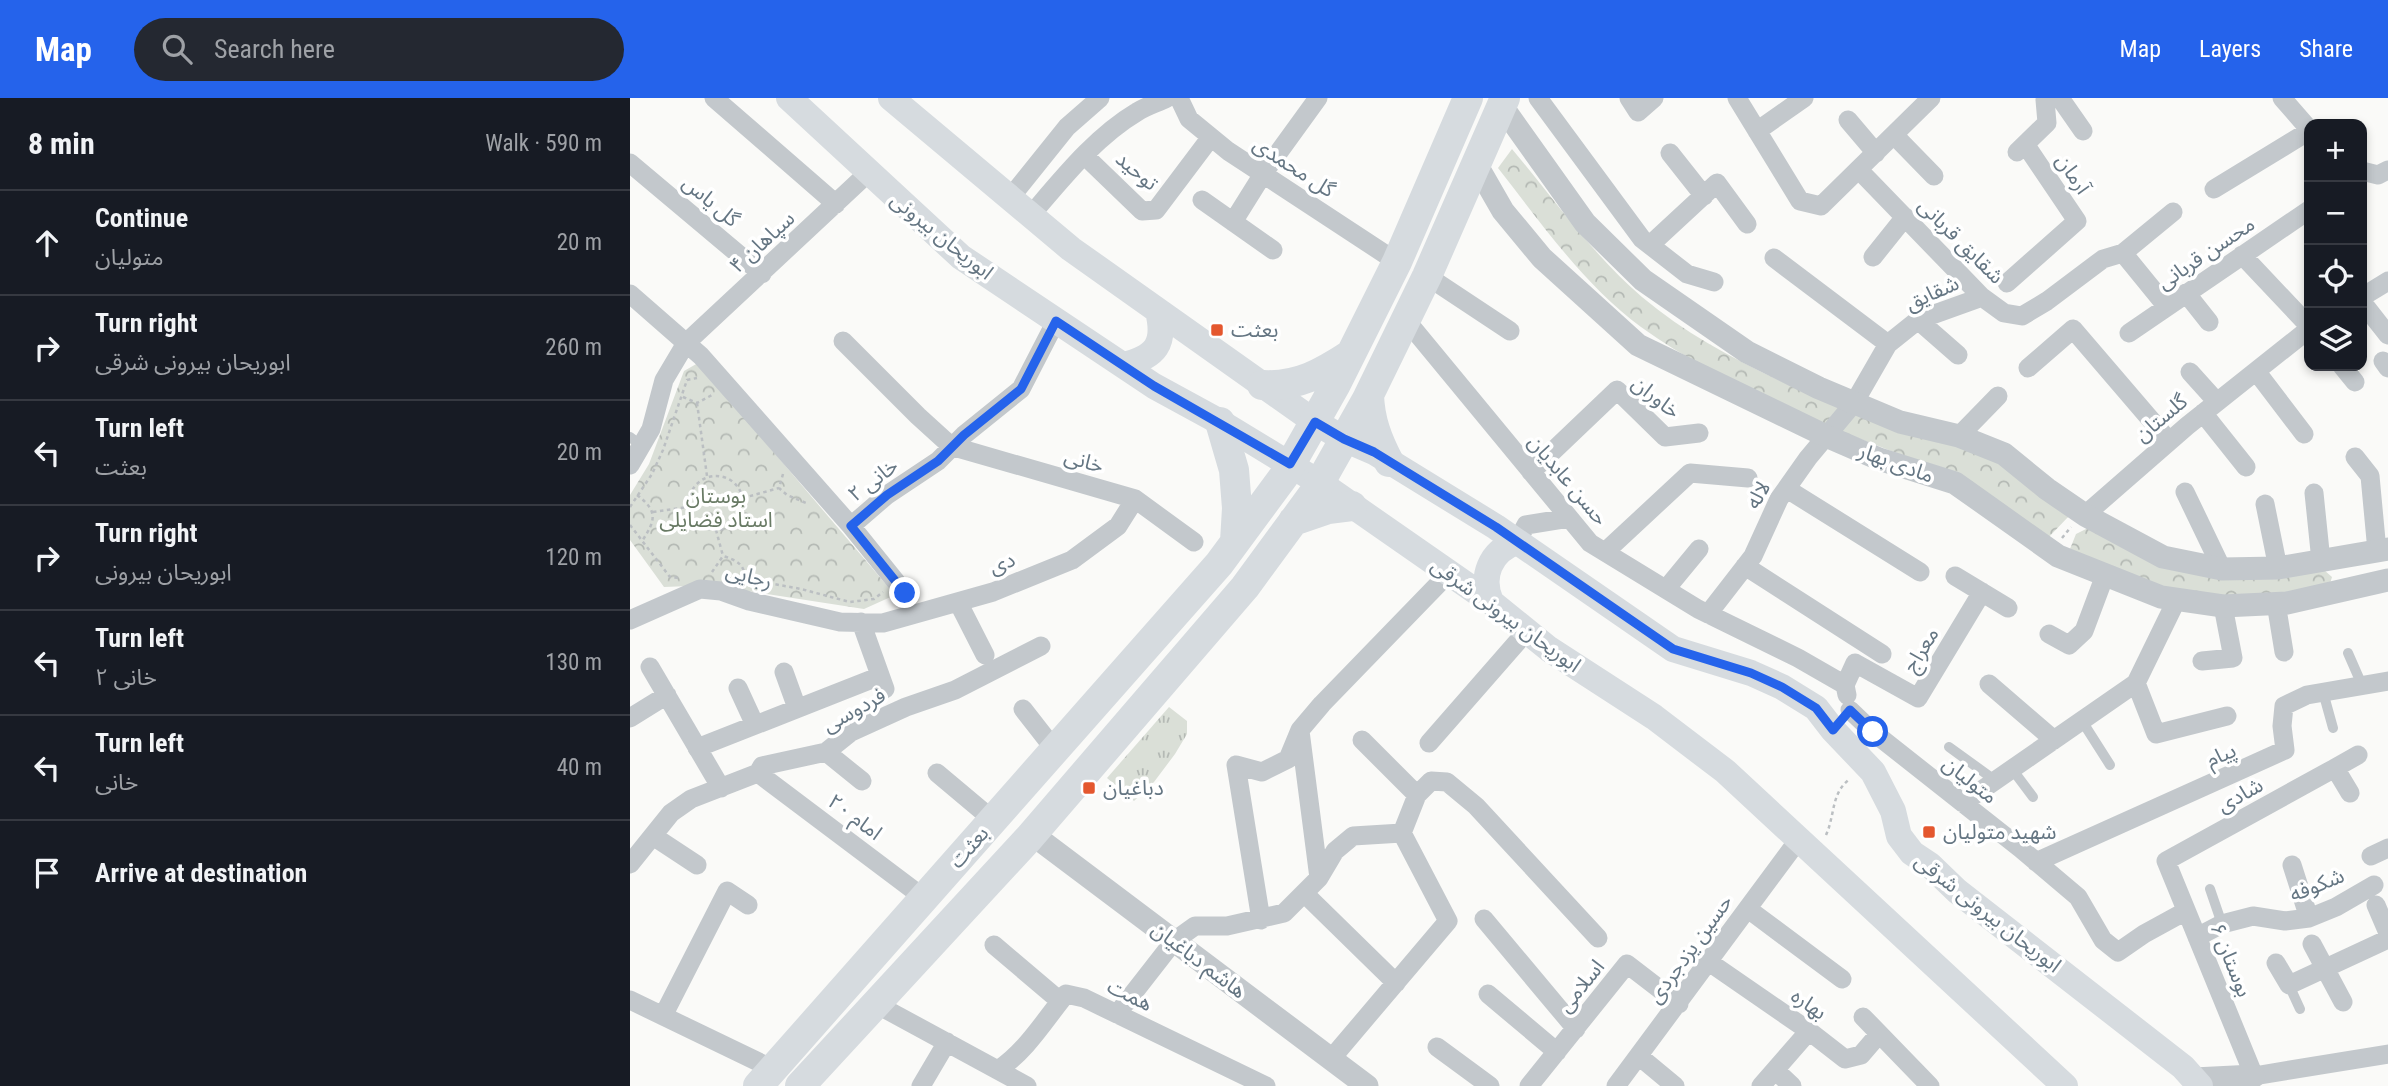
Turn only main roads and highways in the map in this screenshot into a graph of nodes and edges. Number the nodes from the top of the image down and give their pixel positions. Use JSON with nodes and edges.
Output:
{"nodes":[{"id":1,"x":789,"y":98,"type":"edge"},
{"id":2,"x":891,"y":98,"type":"edge"},
{"id":3,"x":1503,"y":102,"type":"edge"},
{"id":4,"x":1462,"y":104,"type":"edge"},
{"id":5,"x":1158,"y":311,"type":"junction"},
{"id":6,"x":1351,"y":354,"type":"junction"},
{"id":7,"x":1123,"y":365,"type":"junction"},
{"id":8,"x":1262,"y":385,"type":"junction"},
{"id":9,"x":1369,"y":395,"type":"junction"},
{"id":10,"x":1220,"y":422,"type":"junction"},
{"id":11,"x":1315,"y":422,"type":"junction"},
{"id":12,"x":1344,"y":439,"type":"junction"},
{"id":13,"x":1389,"y":461,"type":"junction"},
{"id":14,"x":1290,"y":464,"type":"junction"},
{"id":15,"x":1320,"y":483,"type":"junction"},
{"id":16,"x":1352,"y":506,"type":"junction"},
{"id":17,"x":1293,"y":521,"type":"junction"},
{"id":18,"x":1236,"y":542,"type":"junction"},
{"id":19,"x":1517,"y":542,"type":"junction"},
{"id":20,"x":1491,"y":602,"type":"junction"},
{"id":21,"x":765,"y":1078,"type":"edge"},
{"id":22,"x":2197,"y":1083,"type":"edge"},
{"id":23,"x":800,"y":1086,"type":"edge"},
{"id":24,"x":2064,"y":1086,"type":"edge"}],
"edges":[{"from":1,"to":7,"type":"main road","name":"ابوریحان بیرونی"},
{"from":2,"to":5,"type":"main road"},
{"from":3,"to":9,"type":"main road","name":"بعثت"},
{"from":4,"to":6,"type":"main road","name":"بعثت"},
{"from":5,"to":7,"type":"main road"},
{"from":5,"to":8,"type":"main road"},
{"from":6,"to":8,"type":"main road"},
{"from":6,"to":11,"type":"main road","name":"بعثت"},
{"from":7,"to":10,"type":"main road","name":"ابوریحان بیرونی"},
{"from":8,"to":11,"type":"main road"},
{"from":9,"to":12,"type":"main road","name":"بعثت"},
{"from":9,"to":13,"type":"main road"},
{"from":10,"to":14,"type":"main road","name":"ابوریحان بیرونی"},
{"from":10,"to":18,"type":"main road"},
{"from":11,"to":12,"type":"main road","name":"ابوریحان بیرونی شرقی"},
{"from":11,"to":14,"type":"main road","name":"بعثت"},
{"from":12,"to":13,"type":"main road","name":"ابوریحان بیرونی شرقی"},
{"from":12,"to":15,"type":"main road","name":"بعثت"},
{"from":13,"to":19,"type":"main road","name":"ابوریحان بیرونی شرقی"},
{"from":14,"to":15,"type":"main road","name":"ابوریحان بیرونی"},
{"from":14,"to":18,"type":"main road","name":"بعثت"},
{"from":15,"to":16,"type":"main road","name":"ابوریحان بیرونی شرقی"},
{"from":15,"to":17,"type":"main road","name":"بعثت"},
{"from":16,"to":17,"type":"main road"},
{"from":16,"to":20,"type":"main road","name":"ابوریحان بیرونی شرقی"},
{"from":17,"to":23,"type":"main road","name":"بعثت"},
{"from":18,"to":21,"type":"main road","name":"بعثت"},
{"from":19,"to":20,"type":"main road"},
{"from":19,"to":22,"type":"main road","name":"ابوریحان بیرونی شرقی"},
{"from":20,"to":24,"type":"main road","name":"ابوریحان بیرونی شرقی"}]}
